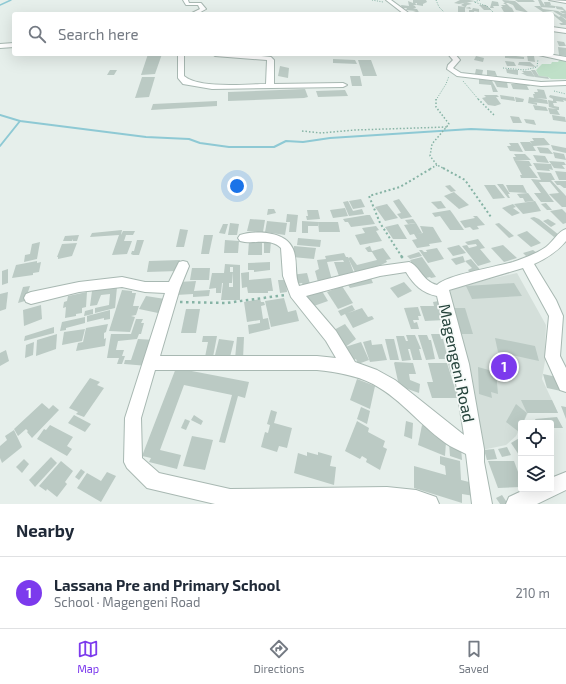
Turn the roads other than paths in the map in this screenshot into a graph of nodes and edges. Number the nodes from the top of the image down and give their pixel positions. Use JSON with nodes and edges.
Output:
{"nodes":[{"id":1,"x":185,"y":0,"type":"edge"},
{"id":2,"x":388,"y":0,"type":"edge"},
{"id":3,"x":551,"y":0,"type":"edge"},
{"id":4,"x":566,"y":2,"type":"edge"},
{"id":5,"x":197,"y":12,"type":"edge"},
{"id":6,"x":404,"y":12,"type":"edge"},
{"id":7,"x":554,"y":28,"type":"edge"},
{"id":8,"x":566,"y":31,"type":"edge"},
{"id":9,"x":12,"y":45,"type":"edge"},
{"id":10,"x":0,"y":46,"type":"edge"},
{"id":11,"x":181,"y":56,"type":"edge"},
{"id":12,"x":242,"y":56,"type":"edge"},
{"id":13,"x":453,"y":56,"type":"edge"},
{"id":14,"x":549,"y":56,"type":"edge"},
{"id":15,"x":566,"y":59,"type":"edge"},
{"id":16,"x":566,"y":83,"type":"edge"},
{"id":17,"x":270,"y":86,"type":"junction"},
{"id":18,"x":343,"y":86,"type":"dead end"},
{"id":19,"x":566,"y":233,"type":"edge"},
{"id":20,"x":244,"y":238,"type":"dead end"},
{"id":21,"x":526,"y":262,"type":"junction"},
{"id":22,"x":183,"y":266,"type":"dead end"},
{"id":23,"x":441,"y":291,"type":"junction"},
{"id":24,"x":296,"y":294,"type":"junction"},
{"id":25,"x":171,"y":295,"type":"junction"},
{"id":26,"x":31,"y":298,"type":"dead end"},
{"id":27,"x":150,"y":363,"type":"junction"},
{"id":28,"x":350,"y":368,"type":"junction"},
{"id":29,"x":566,"y":384,"type":"edge"},
{"id":30,"x":476,"y":449,"type":"junction"},
{"id":31,"x":566,"y":481,"type":"edge"},
{"id":32,"x":554,"y":486,"type":"edge"},
{"id":33,"x":541,"y":492,"type":"edge"},
{"id":34,"x":429,"y":504,"type":"edge"},
{"id":35,"x":482,"y":504,"type":"edge"},
{"id":36,"x":516,"y":504,"type":"edge"}],
"edges":[{"from":1,"to":5,"type":"street"},
{"from":2,"to":6,"type":"street"},
{"from":3,"to":4,"type":"street"},
{"from":7,"to":8,"type":"street"},
{"from":9,"to":10,"type":"street"},
{"from":11,"to":17,"type":"street"},
{"from":12,"to":17,"type":"street"},
{"from":13,"to":16,"type":"street"},
{"from":14,"to":15,"type":"street"},
{"from":17,"to":18,"type":"street"},
{"from":19,"to":21,"type":"street","name":"Magengeni Road"},
{"from":20,"to":24,"type":"street"},
{"from":21,"to":23,"type":"street","name":"Magengeni Road"},
{"from":21,"to":29,"type":"street"},
{"from":22,"to":25,"type":"street"},
{"from":23,"to":24,"type":"street"},
{"from":23,"to":30,"type":"street","name":"Magengeni Road"},
{"from":24,"to":28,"type":"street"},
{"from":25,"to":26,"type":"street"},
{"from":25,"to":27,"type":"street"},
{"from":27,"to":28,"type":"street"},
{"from":27,"to":34,"type":"street"},
{"from":28,"to":30,"type":"street"},
{"from":30,"to":35,"type":"street","name":"Magengeni Road"},
{"from":31,"to":32,"type":"street"},
{"from":33,"to":36,"type":"street"}]}
